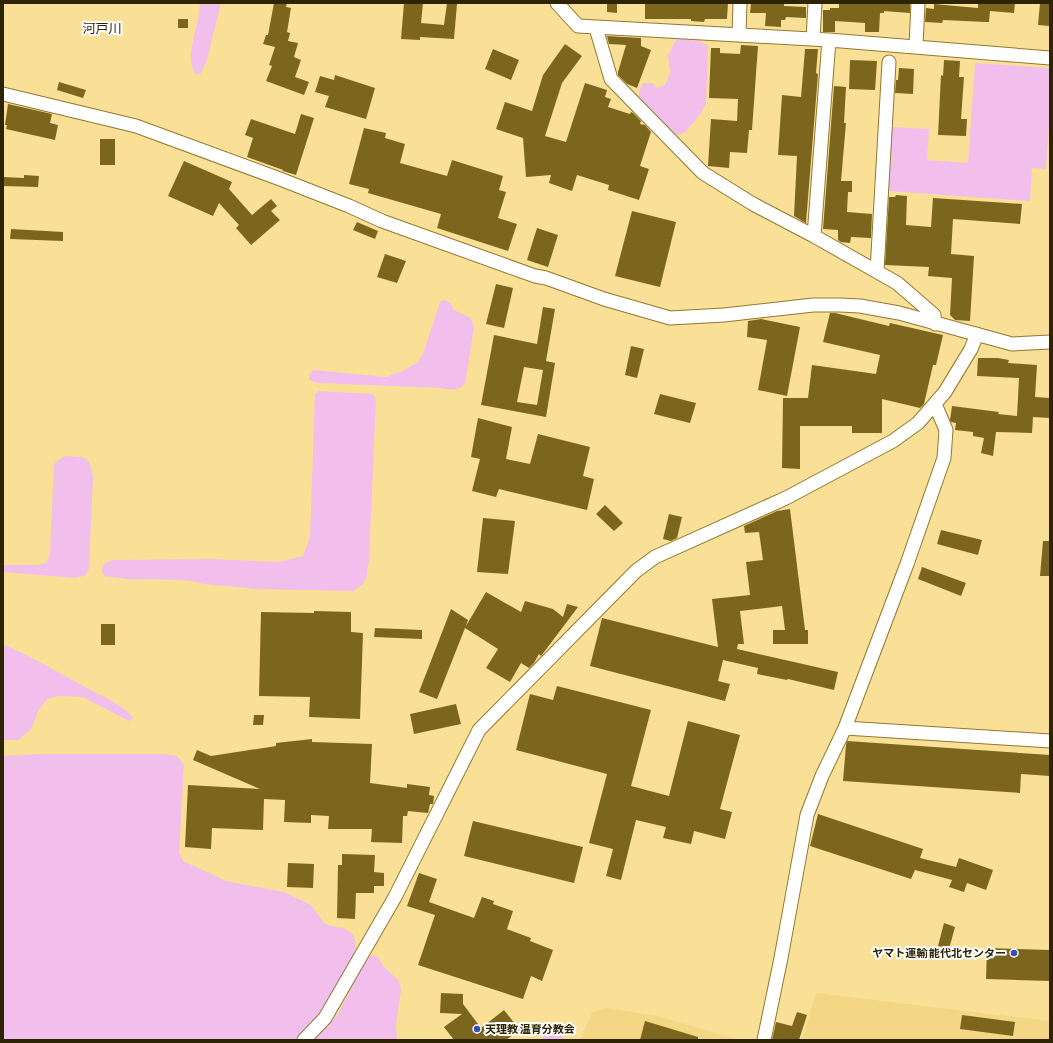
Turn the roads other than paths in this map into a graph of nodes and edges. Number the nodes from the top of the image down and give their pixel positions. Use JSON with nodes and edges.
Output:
{"nodes":[{"id":1,"x":557,"y":3,"type":"edge"},
{"id":2,"x":740,"y":3,"type":"edge"},
{"id":3,"x":815,"y":3,"type":"edge"},
{"id":4,"x":918,"y":3,"type":"edge"},
{"id":5,"x":596,"y":28,"type":"junction"},
{"id":6,"x":739,"y":35,"type":"junction"},
{"id":7,"x":813,"y":39,"type":"junction"},
{"id":8,"x":829,"y":40,"type":"junction"},
{"id":9,"x":916,"y":46,"type":"junction"},
{"id":10,"x":1050,"y":58,"type":"edge"},
{"id":11,"x":889,"y":62,"type":"dead end"},
{"id":12,"x":3,"y":94,"type":"edge"},
{"id":13,"x":814,"y":236,"type":"junction"},
{"id":14,"x":877,"y":271,"type":"junction"},
{"id":15,"x":935,"y":324,"type":"junction"},
{"id":16,"x":977,"y":334,"type":"junction"},
{"id":17,"x":1050,"y":342,"type":"edge"},
{"id":18,"x":935,"y":404,"type":"junction"},
{"id":19,"x":845,"y":728,"type":"junction"},
{"id":20,"x":1050,"y":740,"type":"edge"},
{"id":21,"x":304,"y":1040,"type":"edge"},
{"id":22,"x":764,"y":1040,"type":"edge"}],
"edges":[{"from":1,"to":5,"type":"street"},
{"from":2,"to":6,"type":"street"},
{"from":3,"to":7,"type":"street"},
{"from":4,"to":9,"type":"street"},
{"from":5,"to":6,"type":"street"},
{"from":5,"to":13,"type":"street"},
{"from":6,"to":7,"type":"street"},
{"from":7,"to":8,"type":"street"},
{"from":8,"to":9,"type":"street"},
{"from":8,"to":13,"type":"street"},
{"from":9,"to":10,"type":"street"},
{"from":11,"to":14,"type":"street"},
{"from":12,"to":15,"type":"street"},
{"from":13,"to":14,"type":"street"},
{"from":14,"to":15,"type":"street"},
{"from":15,"to":16,"type":"street"},
{"from":16,"to":17,"type":"street"},
{"from":16,"to":18,"type":"street"},
{"from":18,"to":19,"type":"street"},
{"from":18,"to":21,"type":"street"},
{"from":19,"to":20,"type":"street"},
{"from":19,"to":22,"type":"street"}]}
